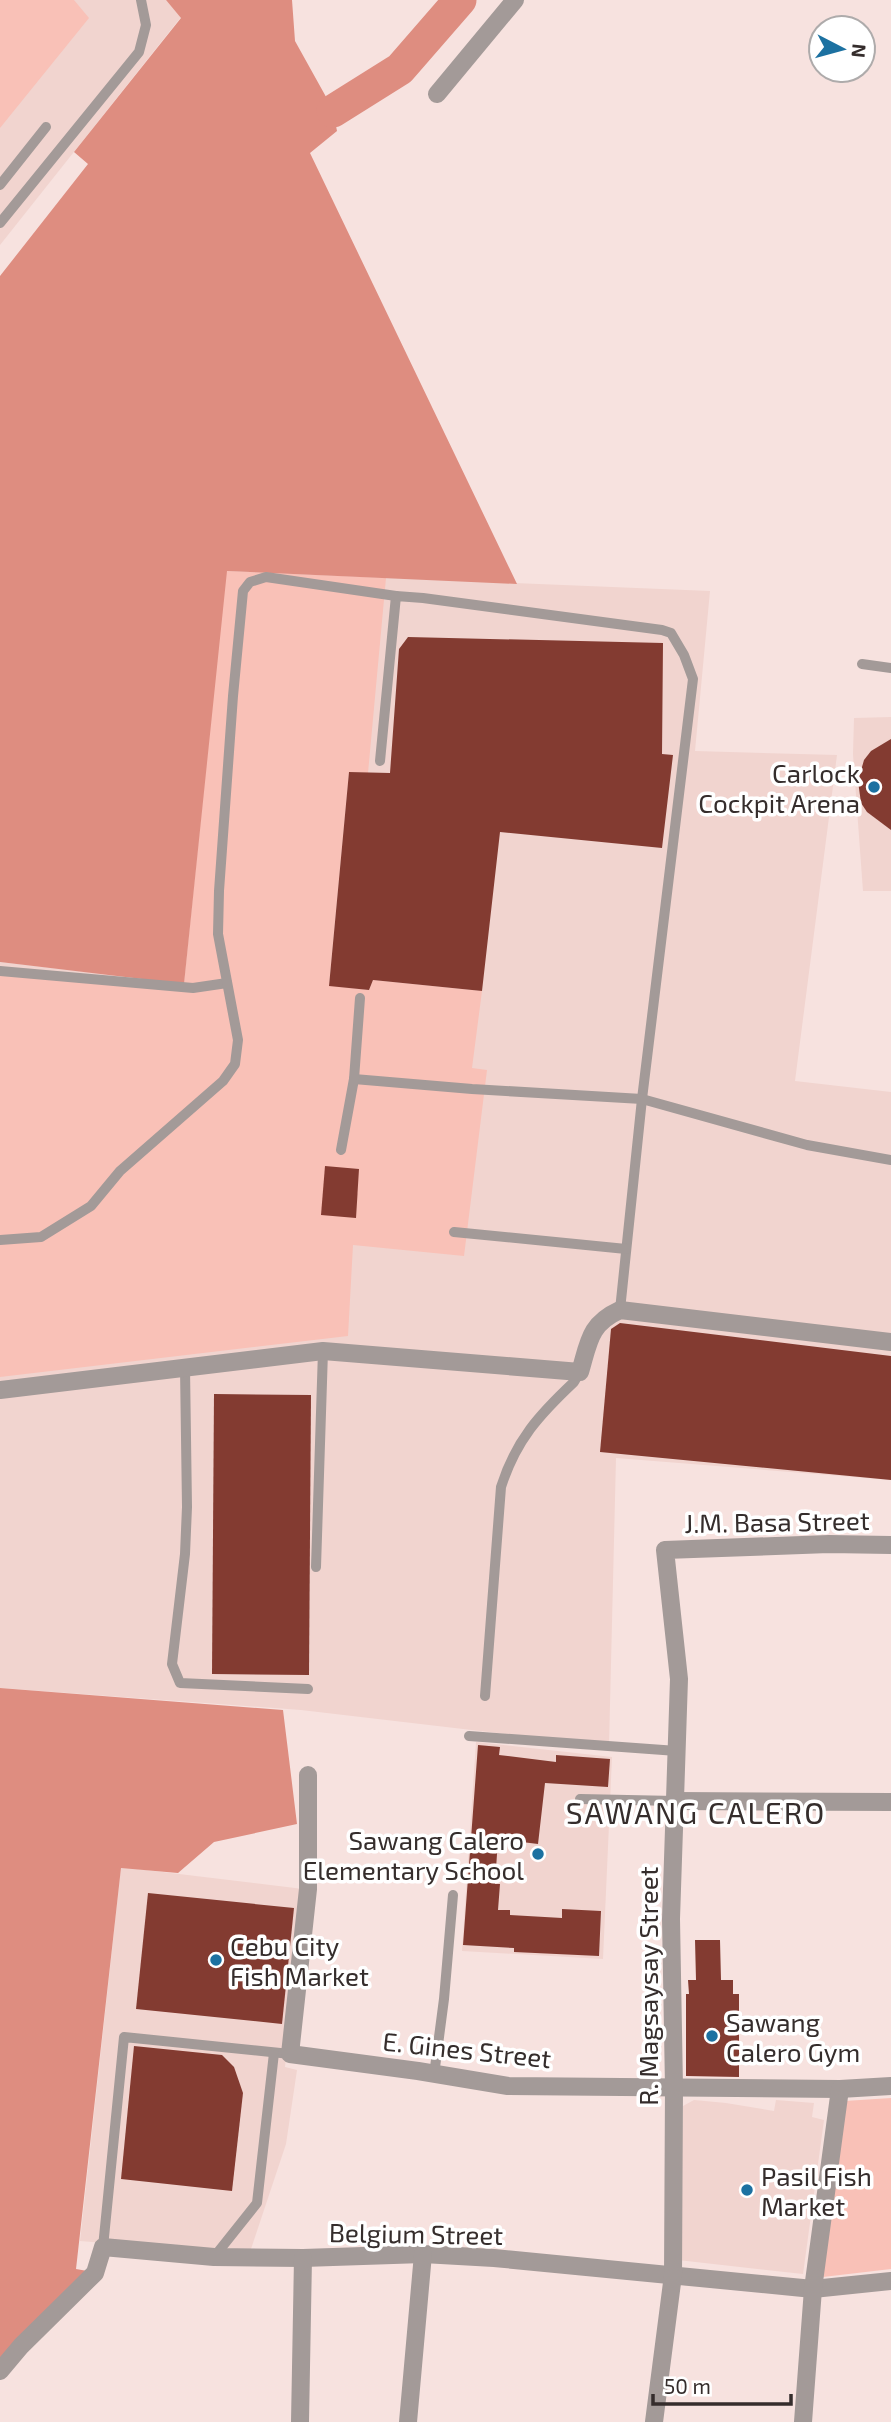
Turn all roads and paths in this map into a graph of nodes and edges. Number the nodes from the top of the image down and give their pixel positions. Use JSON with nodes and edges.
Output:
{"nodes":[{"id":1,"x":141,"y":0,"type":"edge"},
{"id":2,"x":515,"y":0,"type":"edge"},
{"id":3,"x":437,"y":94,"type":"dead end"},
{"id":4,"x":46,"y":127,"type":"dead end"},
{"id":5,"x":0,"y":185,"type":"edge"},
{"id":6,"x":0,"y":223,"type":"edge"},
{"id":7,"x":396,"y":596,"type":"junction"},
{"id":8,"x":862,"y":664,"type":"dead end"},
{"id":9,"x":891,"y":668,"type":"edge"},
{"id":10,"x":380,"y":761,"type":"dead end"},
{"id":11,"x":0,"y":971,"type":"edge"},
{"id":12,"x":227,"y":983,"type":"junction"},
{"id":13,"x":359,"y":998,"type":"dead end"},
{"id":14,"x":354,"y":1079,"type":"junction"},
{"id":15,"x":642,"y":1099,"type":"junction"},
{"id":16,"x":341,"y":1150,"type":"dead end"},
{"id":17,"x":891,"y":1160,"type":"edge"},
{"id":18,"x":454,"y":1232,"type":"dead end"},
{"id":19,"x":0,"y":1240,"type":"edge"},
{"id":20,"x":626,"y":1249,"type":"junction"},
{"id":21,"x":620,"y":1310,"type":"junction"},
{"id":22,"x":891,"y":1342,"type":"edge"},
{"id":23,"x":323,"y":1351,"type":"junction"},
{"id":24,"x":185,"y":1368,"type":"junction"},
{"id":25,"x":580,"y":1372,"type":"junction"},
{"id":26,"x":0,"y":1390,"type":"edge"},
{"id":27,"x":891,"y":1545,"type":"edge"},
{"id":28,"x":665,"y":1550,"type":"joint"},
{"id":29,"x":316,"y":1567,"type":"dead end"},
{"id":30,"x":308,"y":1689,"type":"dead end"},
{"id":31,"x":485,"y":1696,"type":"dead end"},
{"id":32,"x":469,"y":1736,"type":"dead end"},
{"id":33,"x":677,"y":1751,"type":"junction"},
{"id":34,"x":308,"y":1775,"type":"dead end"},
{"id":35,"x":580,"y":1799,"type":"dead end"},
{"id":36,"x":675,"y":1801,"type":"junction"},
{"id":37,"x":891,"y":1802,"type":"edge"},
{"id":38,"x":453,"y":1895,"type":"dead end"},
{"id":39,"x":282,"y":2053,"type":"junction"},
{"id":40,"x":434,"y":2074,"type":"junction"},
{"id":41,"x":891,"y":2086,"type":"edge"},
{"id":42,"x":674,"y":2087,"type":"junction"},
{"id":43,"x":840,"y":2089,"type":"junction"},
{"id":44,"x":103,"y":2247,"type":"junction"},
{"id":45,"x":423,"y":2254,"type":"junction"},
{"id":46,"x":214,"y":2257,"type":"junction"},
{"id":47,"x":303,"y":2259,"type":"junction"},
{"id":48,"x":673,"y":2275,"type":"junction"},
{"id":49,"x":891,"y":2281,"type":"edge"},
{"id":50,"x":813,"y":2290,"type":"junction"},
{"id":51,"x":0,"y":2371,"type":"edge"},
{"id":52,"x":300,"y":2422,"type":"edge"},
{"id":53,"x":408,"y":2422,"type":"edge"},
{"id":54,"x":653,"y":2422,"type":"edge"},
{"id":55,"x":803,"y":2422,"type":"edge"}],
"edges":[{"from":1,"to":6,"type":"lane"},
{"from":2,"to":3,"type":"street"},
{"from":4,"to":5,"type":"lane"},
{"from":7,"to":10,"type":"lane"},
{"from":7,"to":12,"type":"lane"},
{"from":7,"to":15,"type":"lane"},
{"from":8,"to":9,"type":"lane"},
{"from":11,"to":12,"type":"lane"},
{"from":12,"to":19,"type":"lane"},
{"from":13,"to":14,"type":"lane"},
{"from":14,"to":15,"type":"lane"},
{"from":14,"to":16,"type":"lane"},
{"from":15,"to":17,"type":"lane"},
{"from":15,"to":20,"type":"lane"},
{"from":18,"to":20,"type":"lane"},
{"from":20,"to":21,"type":"lane"},
{"from":21,"to":22,"type":"street"},
{"from":21,"to":25,"type":"street"},
{"from":23,"to":24,"type":"street"},
{"from":23,"to":25,"type":"street"},
{"from":23,"to":29,"type":"lane"},
{"from":24,"to":26,"type":"street"},
{"from":24,"to":30,"type":"lane"},
{"from":25,"to":31,"type":"lane"},
{"from":27,"to":28,"type":"street","name":"J.M. Basa Street"},
{"from":28,"to":33,"type":"street","name":"R. Magsaysay Street"},
{"from":32,"to":33,"type":"lane"},
{"from":33,"to":36,"type":"street","name":"R. Magsaysay Street"},
{"from":34,"to":39,"type":"street"},
{"from":35,"to":36,"type":"lane"},
{"from":36,"to":37,"type":"street"},
{"from":36,"to":42,"type":"street","name":"R. Magsaysay Street"},
{"from":38,"to":40,"type":"lane"},
{"from":39,"to":40,"type":"street","name":"E. Gines Street"},
{"from":39,"to":44,"type":"lane"},
{"from":39,"to":46,"type":"lane"},
{"from":40,"to":42,"type":"street","name":"E. Gines Street"},
{"from":41,"to":43,"type":"street","name":"E. Gines Street"},
{"from":42,"to":43,"type":"street","name":"E. Gines Street"},
{"from":42,"to":48,"type":"street","name":"R. Magsaysay Street"},
{"from":43,"to":50,"type":"street"},
{"from":44,"to":46,"type":"street","name":"Belgium Street"},
{"from":44,"to":51,"type":"street"},
{"from":45,"to":47,"type":"street","name":"Belgium Street"},
{"from":45,"to":48,"type":"street","name":"Belgium Street"},
{"from":45,"to":53,"type":"street"},
{"from":46,"to":47,"type":"street","name":"Belgium Street"},
{"from":47,"to":52,"type":"street"},
{"from":48,"to":50,"type":"street","name":"Belgium Street"},
{"from":48,"to":54,"type":"street","name":"R. Magsaysay Street"},
{"from":49,"to":50,"type":"street","name":"Belgium Street"},
{"from":50,"to":55,"type":"street"}]}
